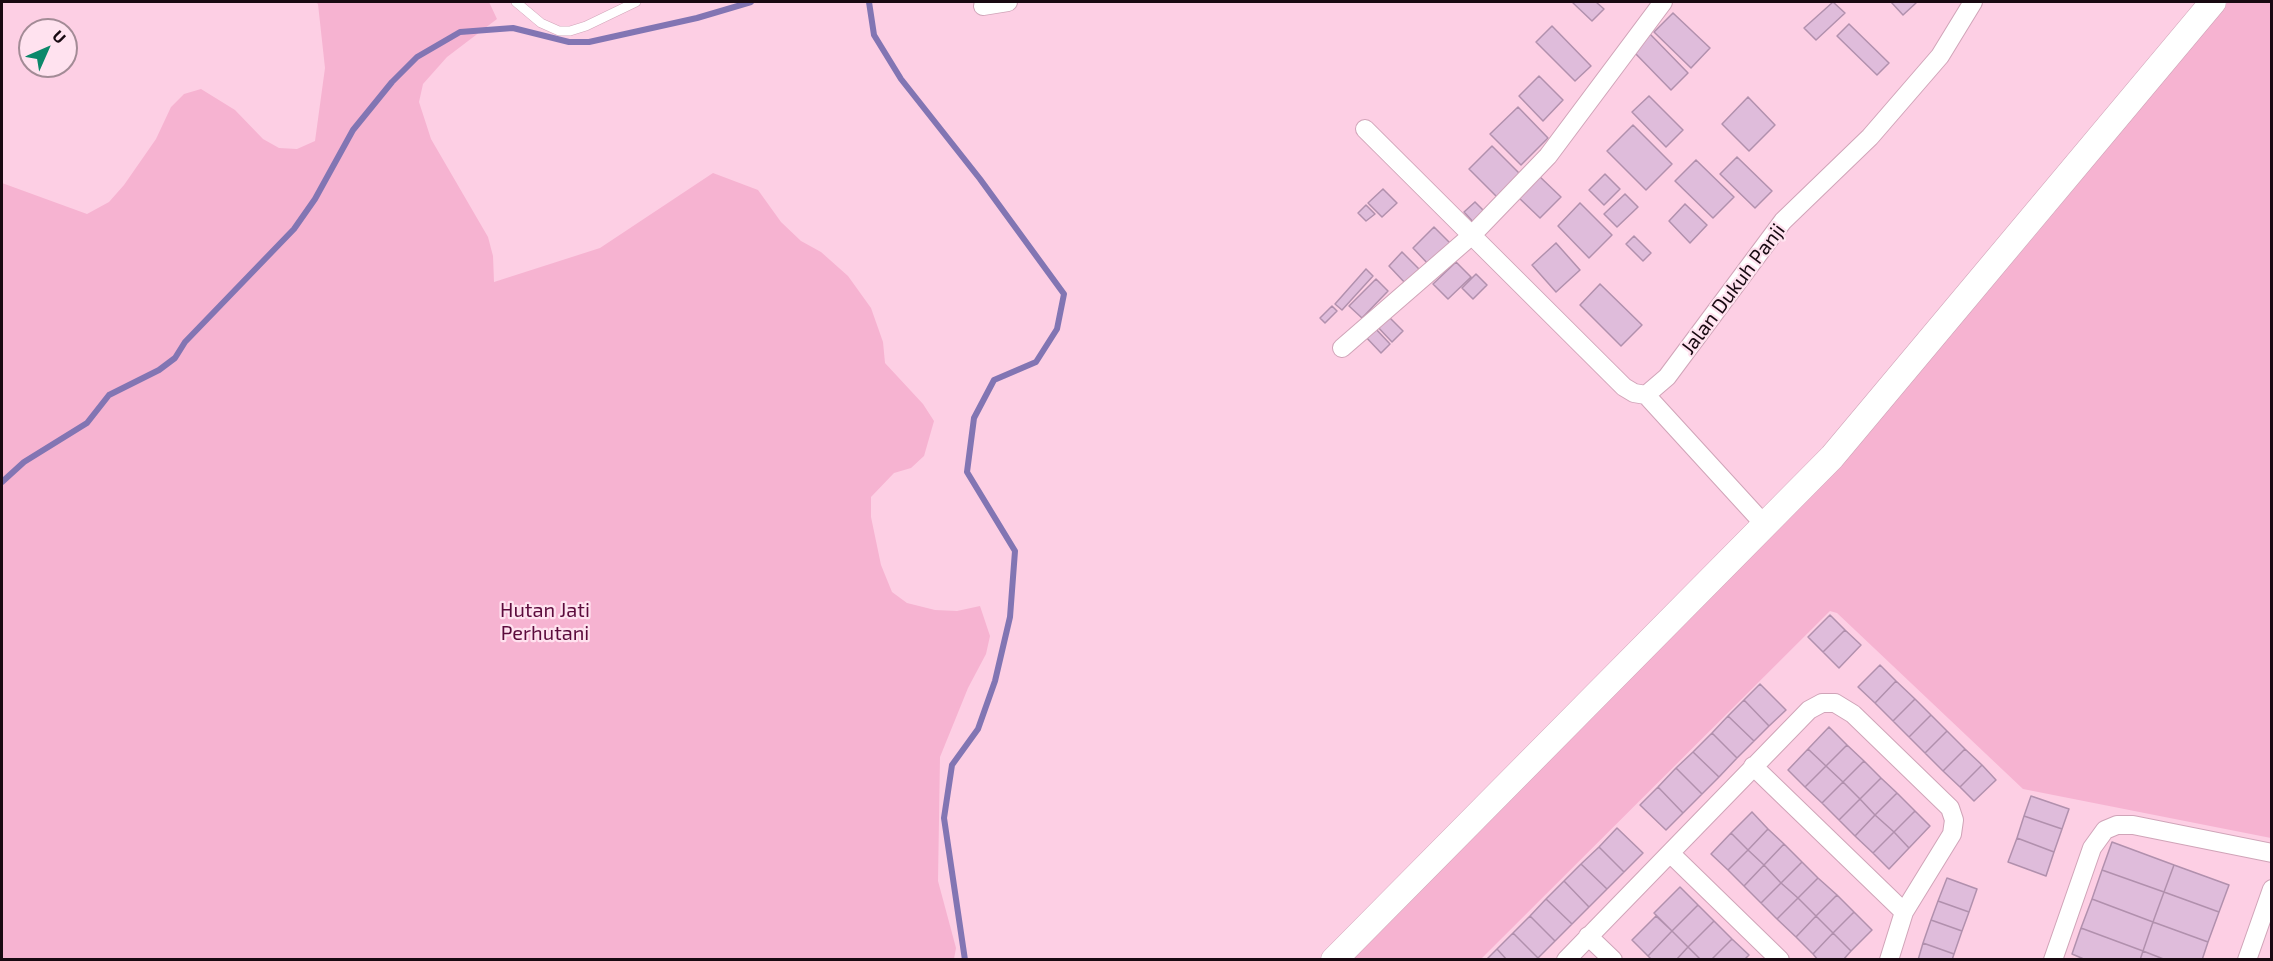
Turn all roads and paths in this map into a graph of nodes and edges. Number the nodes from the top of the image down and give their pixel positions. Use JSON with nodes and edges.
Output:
{"nodes":[{"id":1,"x":516,"y":2,"type":"edge"},
{"id":2,"x":636,"y":2,"type":"edge"},
{"id":3,"x":1008,"y":2,"type":"edge"},
{"id":4,"x":1663,"y":2,"type":"edge"},
{"id":5,"x":1973,"y":2,"type":"edge"},
{"id":6,"x":2211,"y":2,"type":"edge"},
{"id":7,"x":983,"y":6,"type":"dead end"},
{"id":8,"x":1365,"y":129,"type":"dead end"},
{"id":9,"x":1471,"y":236,"type":"junction"},
{"id":10,"x":1342,"y":348,"type":"dead end"},
{"id":11,"x":1646,"y":395,"type":"junction"},
{"id":12,"x":1763,"y":523,"type":"junction"},
{"id":13,"x":1753,"y":766,"type":"junction"},
{"id":14,"x":1670,"y":853,"type":"junction"},
{"id":15,"x":2271,"y":853,"type":"edge"},
{"id":16,"x":2271,"y":889,"type":"edge"},
{"id":17,"x":1904,"y":912,"type":"junction"},
{"id":18,"x":1588,"y":936,"type":"junction"},
{"id":19,"x":1334,"y":960,"type":"edge"},
{"id":20,"x":1566,"y":960,"type":"edge"},
{"id":21,"x":1613,"y":960,"type":"edge"},
{"id":22,"x":1780,"y":960,"type":"edge"},
{"id":23,"x":1889,"y":960,"type":"edge"},
{"id":24,"x":2053,"y":960,"type":"edge"},
{"id":25,"x":2247,"y":960,"type":"edge"}],
"edges":[{"from":1,"to":2,"type":"lane"},
{"from":3,"to":7,"type":"street"},
{"from":4,"to":9,"type":"street"},
{"from":5,"to":11,"type":"street","name":"Jalan Dukuh Panji"},
{"from":6,"to":12,"type":"main road"},
{"from":8,"to":9,"type":"street"},
{"from":9,"to":10,"type":"street"},
{"from":9,"to":11,"type":"street"},
{"from":11,"to":12,"type":"street"},
{"from":12,"to":19,"type":"main road"},
{"from":13,"to":14,"type":"street"},
{"from":13,"to":17,"type":"street"},
{"from":13,"to":17,"type":"street"},
{"from":14,"to":18,"type":"street"},
{"from":14,"to":22,"type":"street"},
{"from":15,"to":24,"type":"street"},
{"from":16,"to":25,"type":"street"},
{"from":17,"to":23,"type":"street"},
{"from":18,"to":20,"type":"street"},
{"from":18,"to":21,"type":"street"}]}
